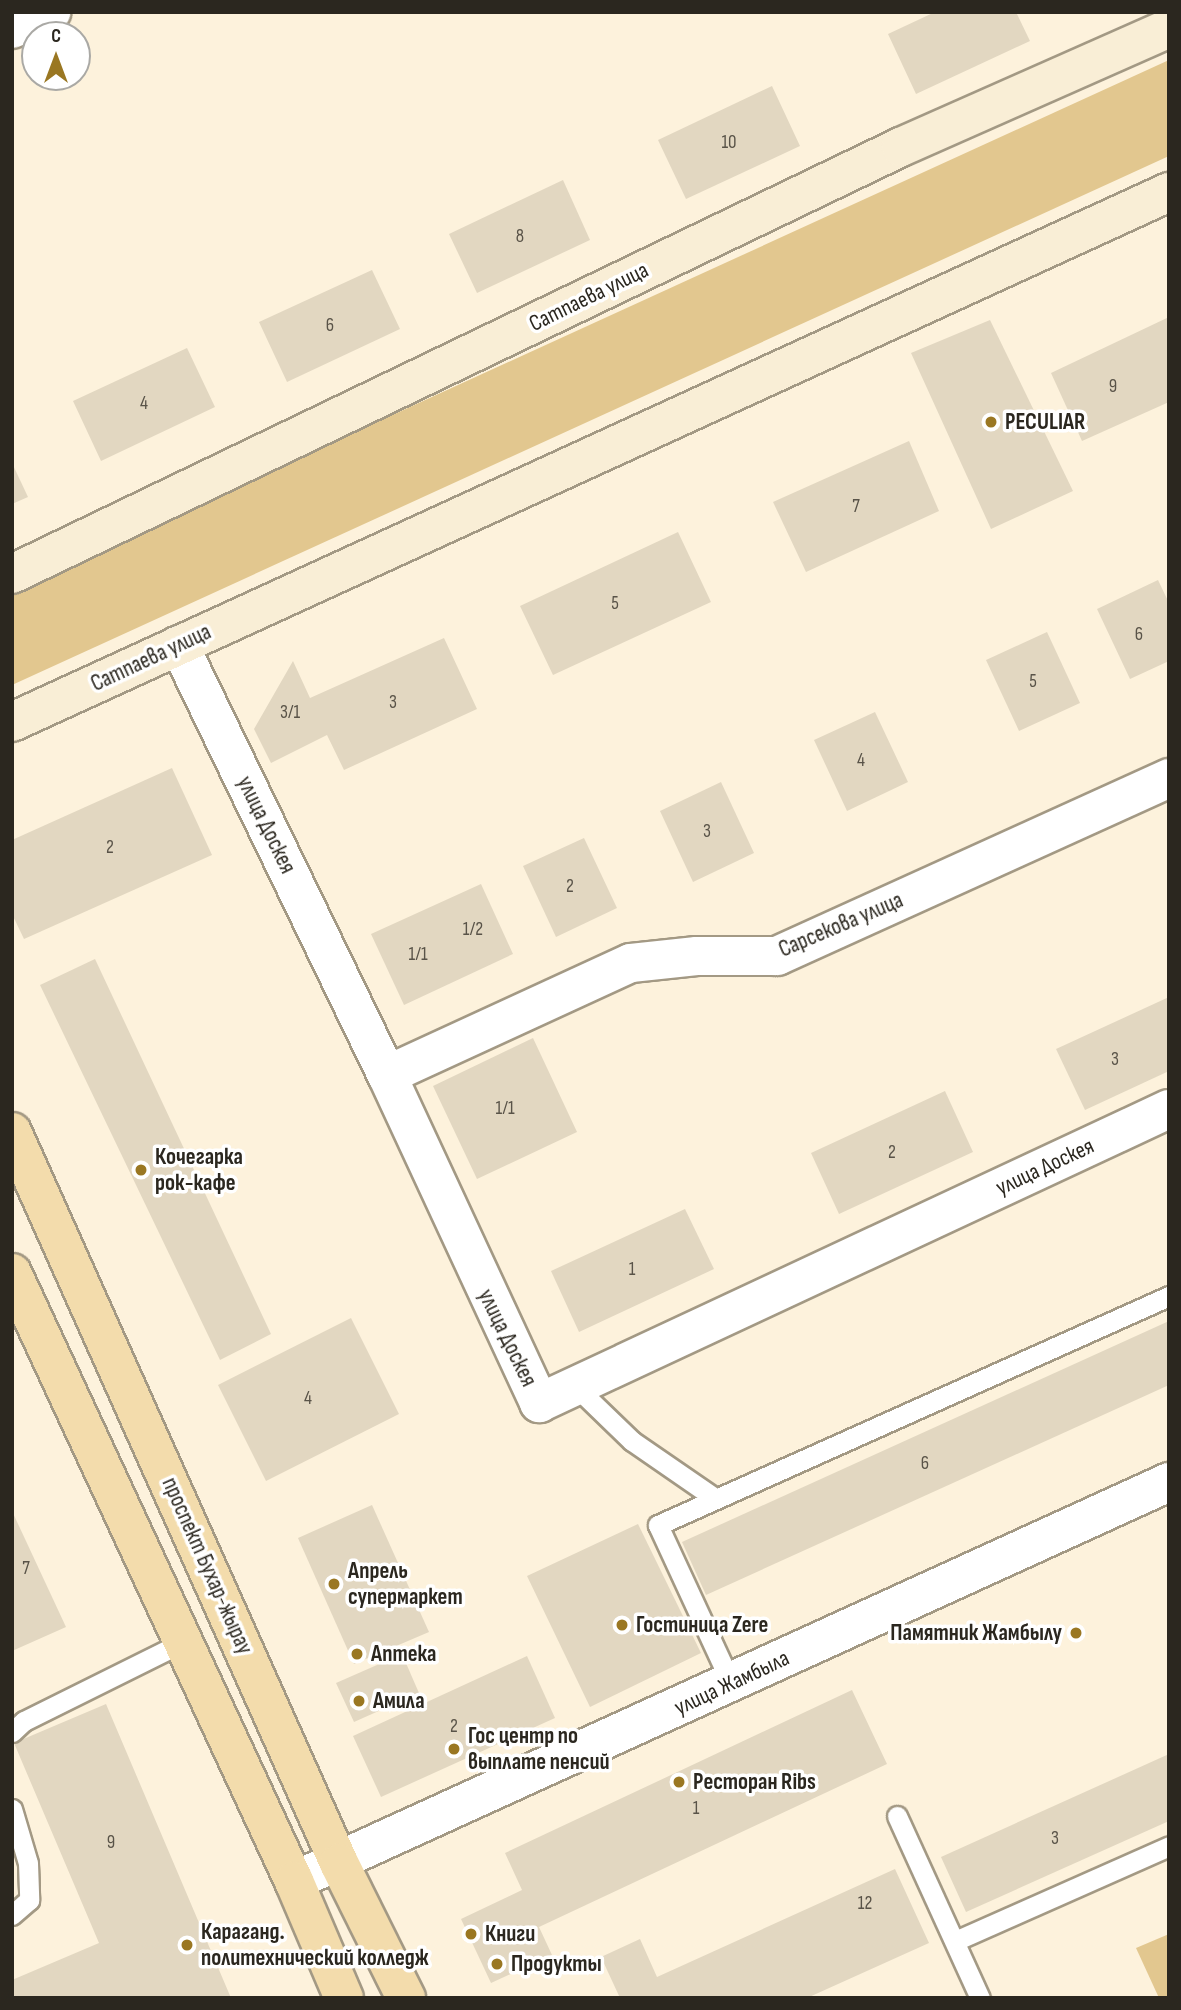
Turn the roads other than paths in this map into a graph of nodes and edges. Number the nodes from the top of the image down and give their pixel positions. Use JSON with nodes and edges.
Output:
{"nodes":[{"id":1,"x":51,"y":12,"type":"edge"},
{"id":2,"x":1169,"y":28,"type":"edge"},
{"id":3,"x":12,"y":29,"type":"edge"},
{"id":4,"x":1169,"y":192,"type":"edge"},
{"id":5,"x":12,"y":573,"type":"edge"},
{"id":6,"x":179,"y":645,"type":"junction"},
{"id":7,"x":12,"y":722,"type":"edge"},
{"id":8,"x":1169,"y":778,"type":"edge"},
{"id":9,"x":387,"y":1075,"type":"junction"},
{"id":10,"x":1169,"y":1109,"type":"edge"},
{"id":11,"x":12,"y":1132,"type":"edge"},
{"id":12,"x":12,"y":1273,"type":"edge"},
{"id":13,"x":1169,"y":1296,"type":"edge"},
{"id":14,"x":575,"y":1386,"type":"junction"},
{"id":15,"x":1169,"y":1482,"type":"edge"},
{"id":16,"x":716,"y":1499,"type":"junction"},
{"id":17,"x":183,"y":1642,"type":"junction"},
{"id":18,"x":731,"y":1683,"type":"junction"},
{"id":19,"x":12,"y":1732,"type":"edge"},
{"id":20,"x":12,"y":1809,"type":"edge"},
{"id":21,"x":897,"y":1816,"type":"dead end"},
{"id":22,"x":1169,"y":1846,"type":"edge"},
{"id":23,"x":339,"y":1863,"type":"junction"},
{"id":24,"x":295,"y":1881,"type":"junction"},
{"id":25,"x":12,"y":1915,"type":"edge"},
{"id":26,"x":955,"y":1941,"type":"junction"},
{"id":27,"x":344,"y":1998,"type":"edge"},
{"id":28,"x":407,"y":1998,"type":"edge"},
{"id":29,"x":980,"y":1998,"type":"edge"}],
"edges":[{"from":1,"to":3,"type":"street"},
{"from":2,"to":5,"type":"main road","name":"Сатпаева улица"},
{"from":4,"to":6,"type":"main road","name":"Сатпаева улица"},
{"from":6,"to":7,"type":"main road","name":"Сатпаева улица"},
{"from":6,"to":9,"type":"street","name":"улица Доскея"},
{"from":8,"to":9,"type":"street","name":"Сарсекова улица"},
{"from":9,"to":14,"type":"street","name":"улица Доскея"},
{"from":10,"to":14,"type":"street","name":"улица Доскея"},
{"from":11,"to":23,"type":"main road","name":"проспект Бухар-жырау"},
{"from":12,"to":17,"type":"main road"},
{"from":13,"to":16,"type":"lane"},
{"from":14,"to":16,"type":"lane"},
{"from":15,"to":18,"type":"street","name":"улица Жамбыла"},
{"from":16,"to":18,"type":"lane"},
{"from":17,"to":19,"type":"lane"},
{"from":17,"to":24,"type":"main road"},
{"from":18,"to":23,"type":"street","name":"улица Жамбыла"},
{"from":20,"to":25,"type":"lane"},
{"from":21,"to":26,"type":"lane"},
{"from":22,"to":26,"type":"lane"},
{"from":23,"to":24,"type":"street","name":"улица Жамбыла"},
{"from":23,"to":28,"type":"main road","name":"проспект Бухар-жырау"},
{"from":24,"to":27,"type":"main road"},
{"from":26,"to":29,"type":"lane"}]}
